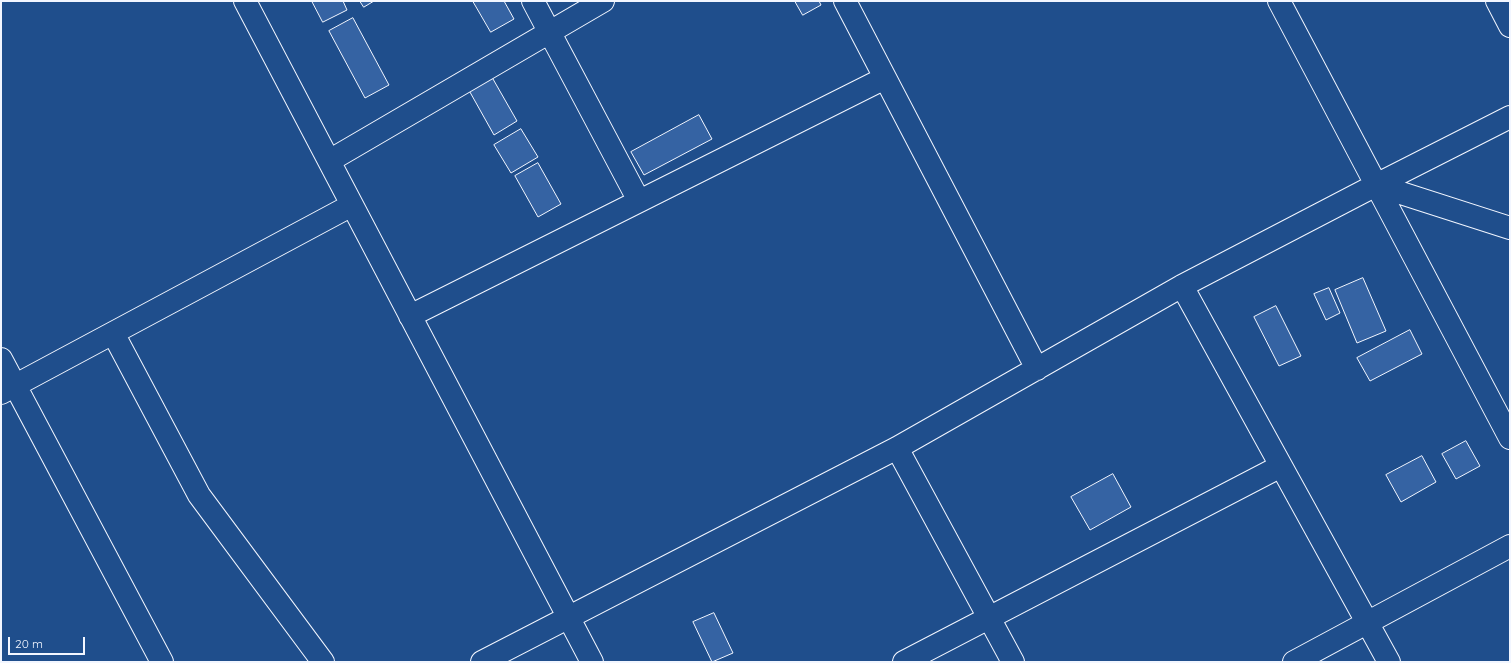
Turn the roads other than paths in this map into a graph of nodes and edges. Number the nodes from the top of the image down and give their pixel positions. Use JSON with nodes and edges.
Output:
{"nodes":[{"id":1,"x":245,"y":1,"type":"edge"},
{"id":2,"x":533,"y":1,"type":"edge"},
{"id":3,"x":603,"y":1,"type":"edge"},
{"id":4,"x":845,"y":1,"type":"edge"},
{"id":5,"x":1279,"y":1,"type":"edge"},
{"id":6,"x":1497,"y":1,"type":"edge"},
{"id":7,"x":1510,"y":26,"type":"edge"},
{"id":8,"x":549,"y":32,"type":"junction"},
{"id":9,"x":885,"y":78,"type":"junction"},
{"id":10,"x":1510,"y":117,"type":"edge"},
{"id":11,"x":329,"y":161,"type":"junction"},
{"id":12,"x":1376,"y":185,"type":"junction"},
{"id":13,"x":639,"y":201,"type":"junction"},
{"id":14,"x":352,"y":205,"type":"junction"},
{"id":15,"x":1510,"y":228,"type":"edge"},
{"id":16,"x":1182,"y":286,"type":"junction"},
{"id":17,"x":410,"y":316,"type":"junction"},
{"id":18,"x":113,"y":333,"type":"junction"},
{"id":19,"x":1,"y":359,"type":"edge"},
{"id":20,"x":1037,"y":369,"type":"junction"},
{"id":21,"x":8,"y":389,"type":"edge"},
{"id":22,"x":1510,"y":438,"type":"edge"},
{"id":23,"x":897,"y":448,"type":"junction"},
{"id":24,"x":1281,"y":466,"type":"junction"},
{"id":25,"x":1510,"y":546,"type":"edge"},
{"id":26,"x":568,"y":617,"type":"junction"},
{"id":27,"x":989,"y":618,"type":"junction"},
{"id":28,"x":1367,"y":622,"type":"junction"},
{"id":29,"x":162,"y":662,"type":"edge"},
{"id":30,"x":323,"y":662,"type":"edge"},
{"id":31,"x":482,"y":662,"type":"edge"},
{"id":32,"x":592,"y":662,"type":"edge"},
{"id":33,"x":904,"y":662,"type":"edge"},
{"id":34,"x":1013,"y":662,"type":"edge"},
{"id":35,"x":1294,"y":662,"type":"edge"},
{"id":36,"x":1389,"y":662,"type":"edge"}],
"edges":[{"from":1,"to":11,"type":"street"},
{"from":2,"to":8,"type":"street"},
{"from":3,"to":8,"type":"street"},
{"from":4,"to":9,"type":"street"},
{"from":5,"to":12,"type":"street"},
{"from":6,"to":7,"type":"street"},
{"from":8,"to":11,"type":"street"},
{"from":8,"to":13,"type":"street"},
{"from":9,"to":13,"type":"street"},
{"from":9,"to":20,"type":"street"},
{"from":10,"to":12,"type":"street"},
{"from":11,"to":14,"type":"street"},
{"from":12,"to":15,"type":"street"},
{"from":12,"to":16,"type":"street"},
{"from":12,"to":22,"type":"street"},
{"from":13,"to":17,"type":"street"},
{"from":14,"to":17,"type":"street"},
{"from":14,"to":18,"type":"street"},
{"from":16,"to":20,"type":"street"},
{"from":16,"to":24,"type":"street"},
{"from":17,"to":26,"type":"street"},
{"from":18,"to":21,"type":"street"},
{"from":18,"to":30,"type":"street"},
{"from":19,"to":21,"type":"street"},
{"from":20,"to":23,"type":"street"},
{"from":21,"to":29,"type":"street"},
{"from":23,"to":26,"type":"street"},
{"from":23,"to":27,"type":"street"},
{"from":24,"to":27,"type":"street"},
{"from":24,"to":28,"type":"street"},
{"from":25,"to":28,"type":"street"},
{"from":26,"to":31,"type":"street"},
{"from":26,"to":32,"type":"street"},
{"from":27,"to":33,"type":"street"},
{"from":27,"to":34,"type":"street"},
{"from":28,"to":35,"type":"street"},
{"from":28,"to":36,"type":"street"}]}
